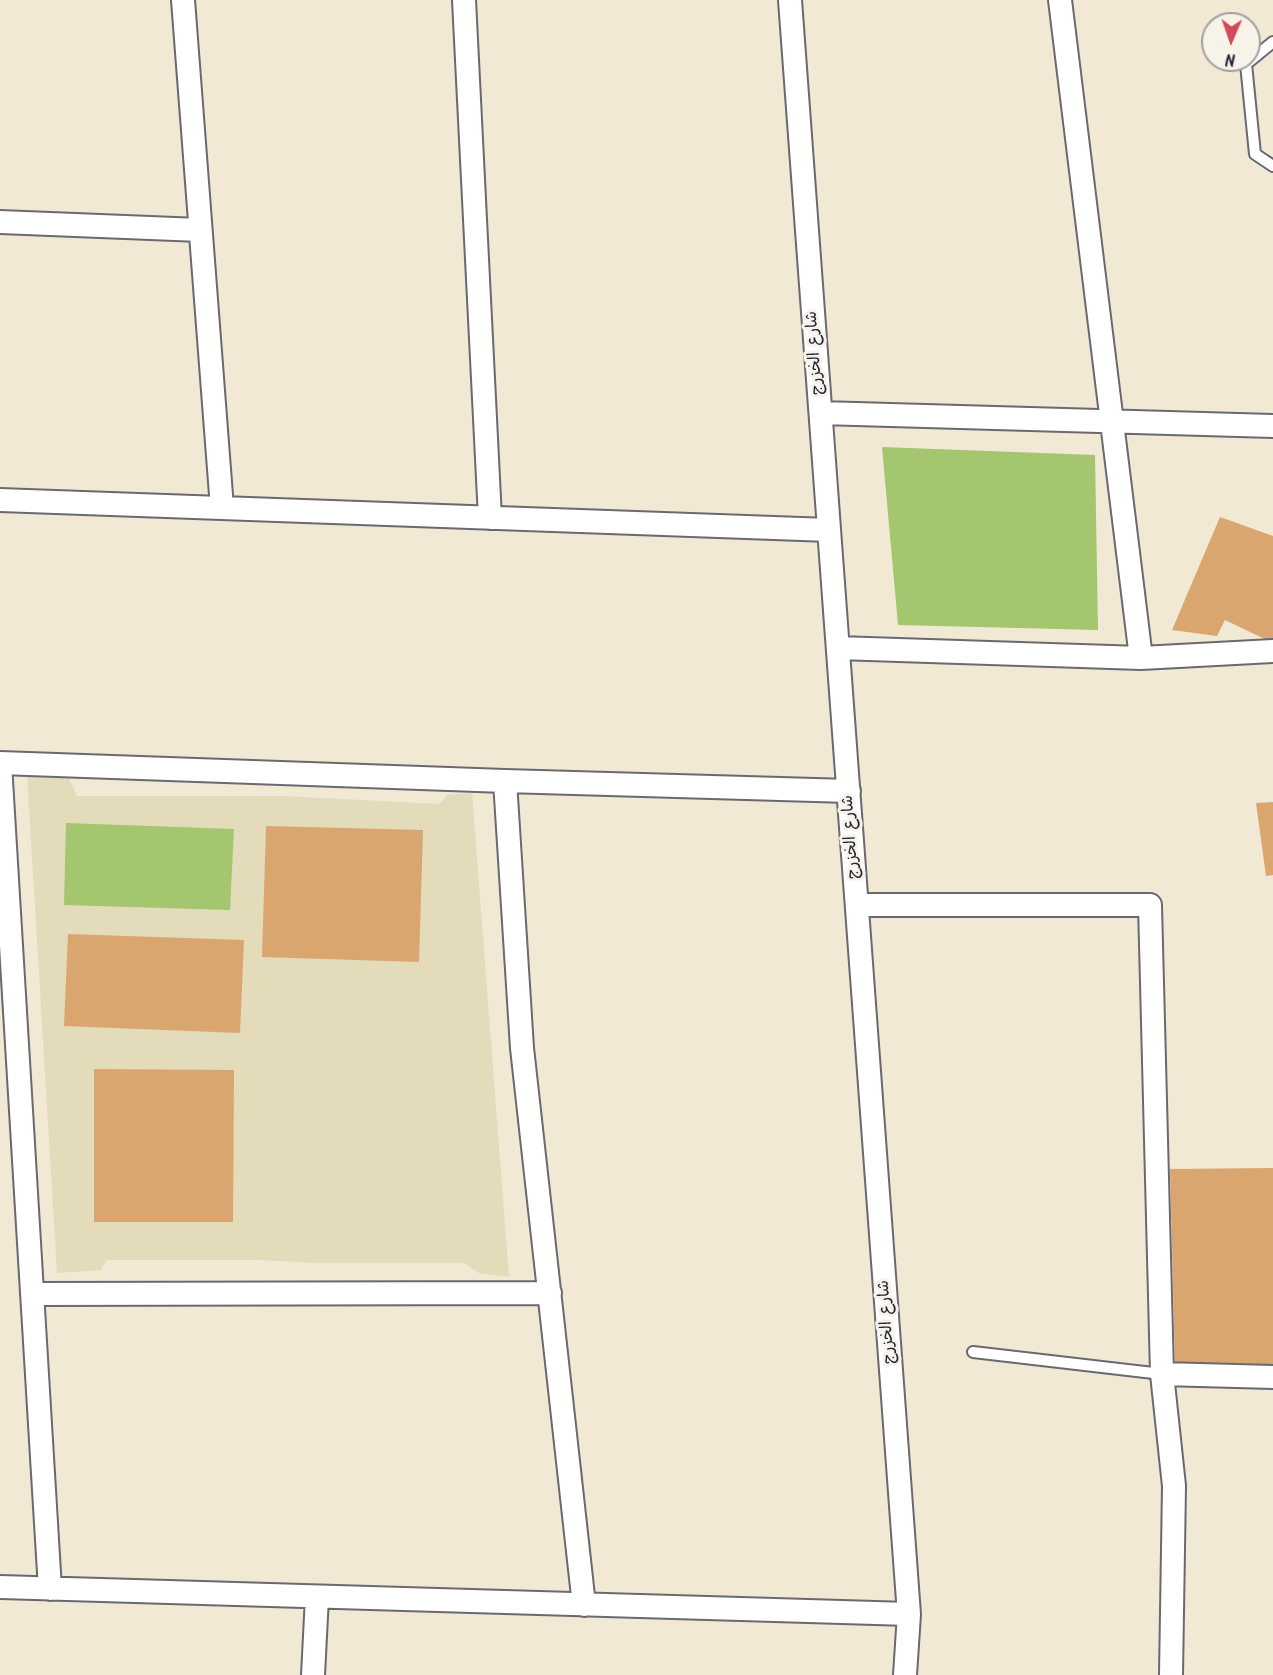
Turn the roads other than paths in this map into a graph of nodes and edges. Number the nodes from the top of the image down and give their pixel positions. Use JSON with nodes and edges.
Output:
{"nodes":[{"id":1,"x":183,"y":0,"type":"edge"},
{"id":2,"x":464,"y":0,"type":"edge"},
{"id":3,"x":790,"y":0,"type":"edge"},
{"id":4,"x":1060,"y":0,"type":"edge"},
{"id":5,"x":1273,"y":42,"type":"edge"},
{"id":6,"x":1273,"y":166,"type":"edge"},
{"id":7,"x":0,"y":222,"type":"edge"},
{"id":8,"x":200,"y":230,"type":"junction"},
{"id":9,"x":821,"y":413,"type":"junction"},
{"id":10,"x":1112,"y":421,"type":"junction"},
{"id":11,"x":1273,"y":426,"type":"edge"},
{"id":12,"x":0,"y":500,"type":"edge"},
{"id":13,"x":222,"y":508,"type":"junction"},
{"id":14,"x":490,"y":518,"type":"junction"},
{"id":15,"x":829,"y":530,"type":"junction"},
{"id":16,"x":838,"y":648,"type":"junction"},
{"id":17,"x":1273,"y":651,"type":"edge"},
{"id":18,"x":1141,"y":658,"type":"junction"},
{"id":19,"x":0,"y":763,"type":"edge"},
{"id":20,"x":505,"y":781,"type":"junction"},
{"id":21,"x":849,"y":791,"type":"junction"},
{"id":22,"x":857,"y":905,"type":"junction"},
{"id":23,"x":550,"y":1293,"type":"junction"},
{"id":24,"x":32,"y":1294,"type":"junction"},
{"id":25,"x":973,"y":1352,"type":"dead end"},
{"id":26,"x":1162,"y":1374,"type":"junction"},
{"id":27,"x":1273,"y":1377,"type":"edge"},
{"id":28,"x":0,"y":1587,"type":"edge"},
{"id":29,"x":50,"y":1589,"type":"junction"},
{"id":30,"x":317,"y":1597,"type":"junction"},
{"id":31,"x":584,"y":1605,"type":"junction"},
{"id":32,"x":909,"y":1614,"type":"junction"},
{"id":33,"x":313,"y":1675,"type":"edge"},
{"id":34,"x":905,"y":1675,"type":"edge"},
{"id":35,"x":1171,"y":1675,"type":"edge"}],
"edges":[{"from":1,"to":8,"type":"street"},
{"from":2,"to":14,"type":"street"},
{"from":3,"to":9,"type":"street","name":"شارع الخزرج"},
{"from":4,"to":10,"type":"street"},
{"from":5,"to":6,"type":"lane"},
{"from":7,"to":8,"type":"street"},
{"from":8,"to":13,"type":"street"},
{"from":9,"to":10,"type":"street"},
{"from":9,"to":15,"type":"street","name":"شارع الخزرج"},
{"from":10,"to":11,"type":"street"},
{"from":10,"to":18,"type":"street"},
{"from":12,"to":13,"type":"street"},
{"from":13,"to":14,"type":"street"},
{"from":14,"to":15,"type":"street"},
{"from":15,"to":16,"type":"street","name":"شارع الخزرج"},
{"from":16,"to":18,"type":"street"},
{"from":16,"to":21,"type":"street","name":"شارع الخزرج"},
{"from":17,"to":18,"type":"street"},
{"from":19,"to":20,"type":"street"},
{"from":19,"to":24,"type":"street"},
{"from":20,"to":21,"type":"street"},
{"from":20,"to":23,"type":"street"},
{"from":21,"to":22,"type":"street","name":"شارع الخزرج"},
{"from":22,"to":26,"type":"street"},
{"from":22,"to":32,"type":"street","name":"شارع الخزرج"},
{"from":23,"to":24,"type":"street"},
{"from":23,"to":31,"type":"street"},
{"from":24,"to":29,"type":"street"},
{"from":25,"to":26,"type":"lane"},
{"from":26,"to":27,"type":"street"},
{"from":26,"to":35,"type":"street"},
{"from":28,"to":29,"type":"street"},
{"from":29,"to":30,"type":"street"},
{"from":30,"to":31,"type":"street"},
{"from":30,"to":33,"type":"street"},
{"from":31,"to":32,"type":"street"},
{"from":32,"to":34,"type":"street","name":"شارع الخزرج"}]}
